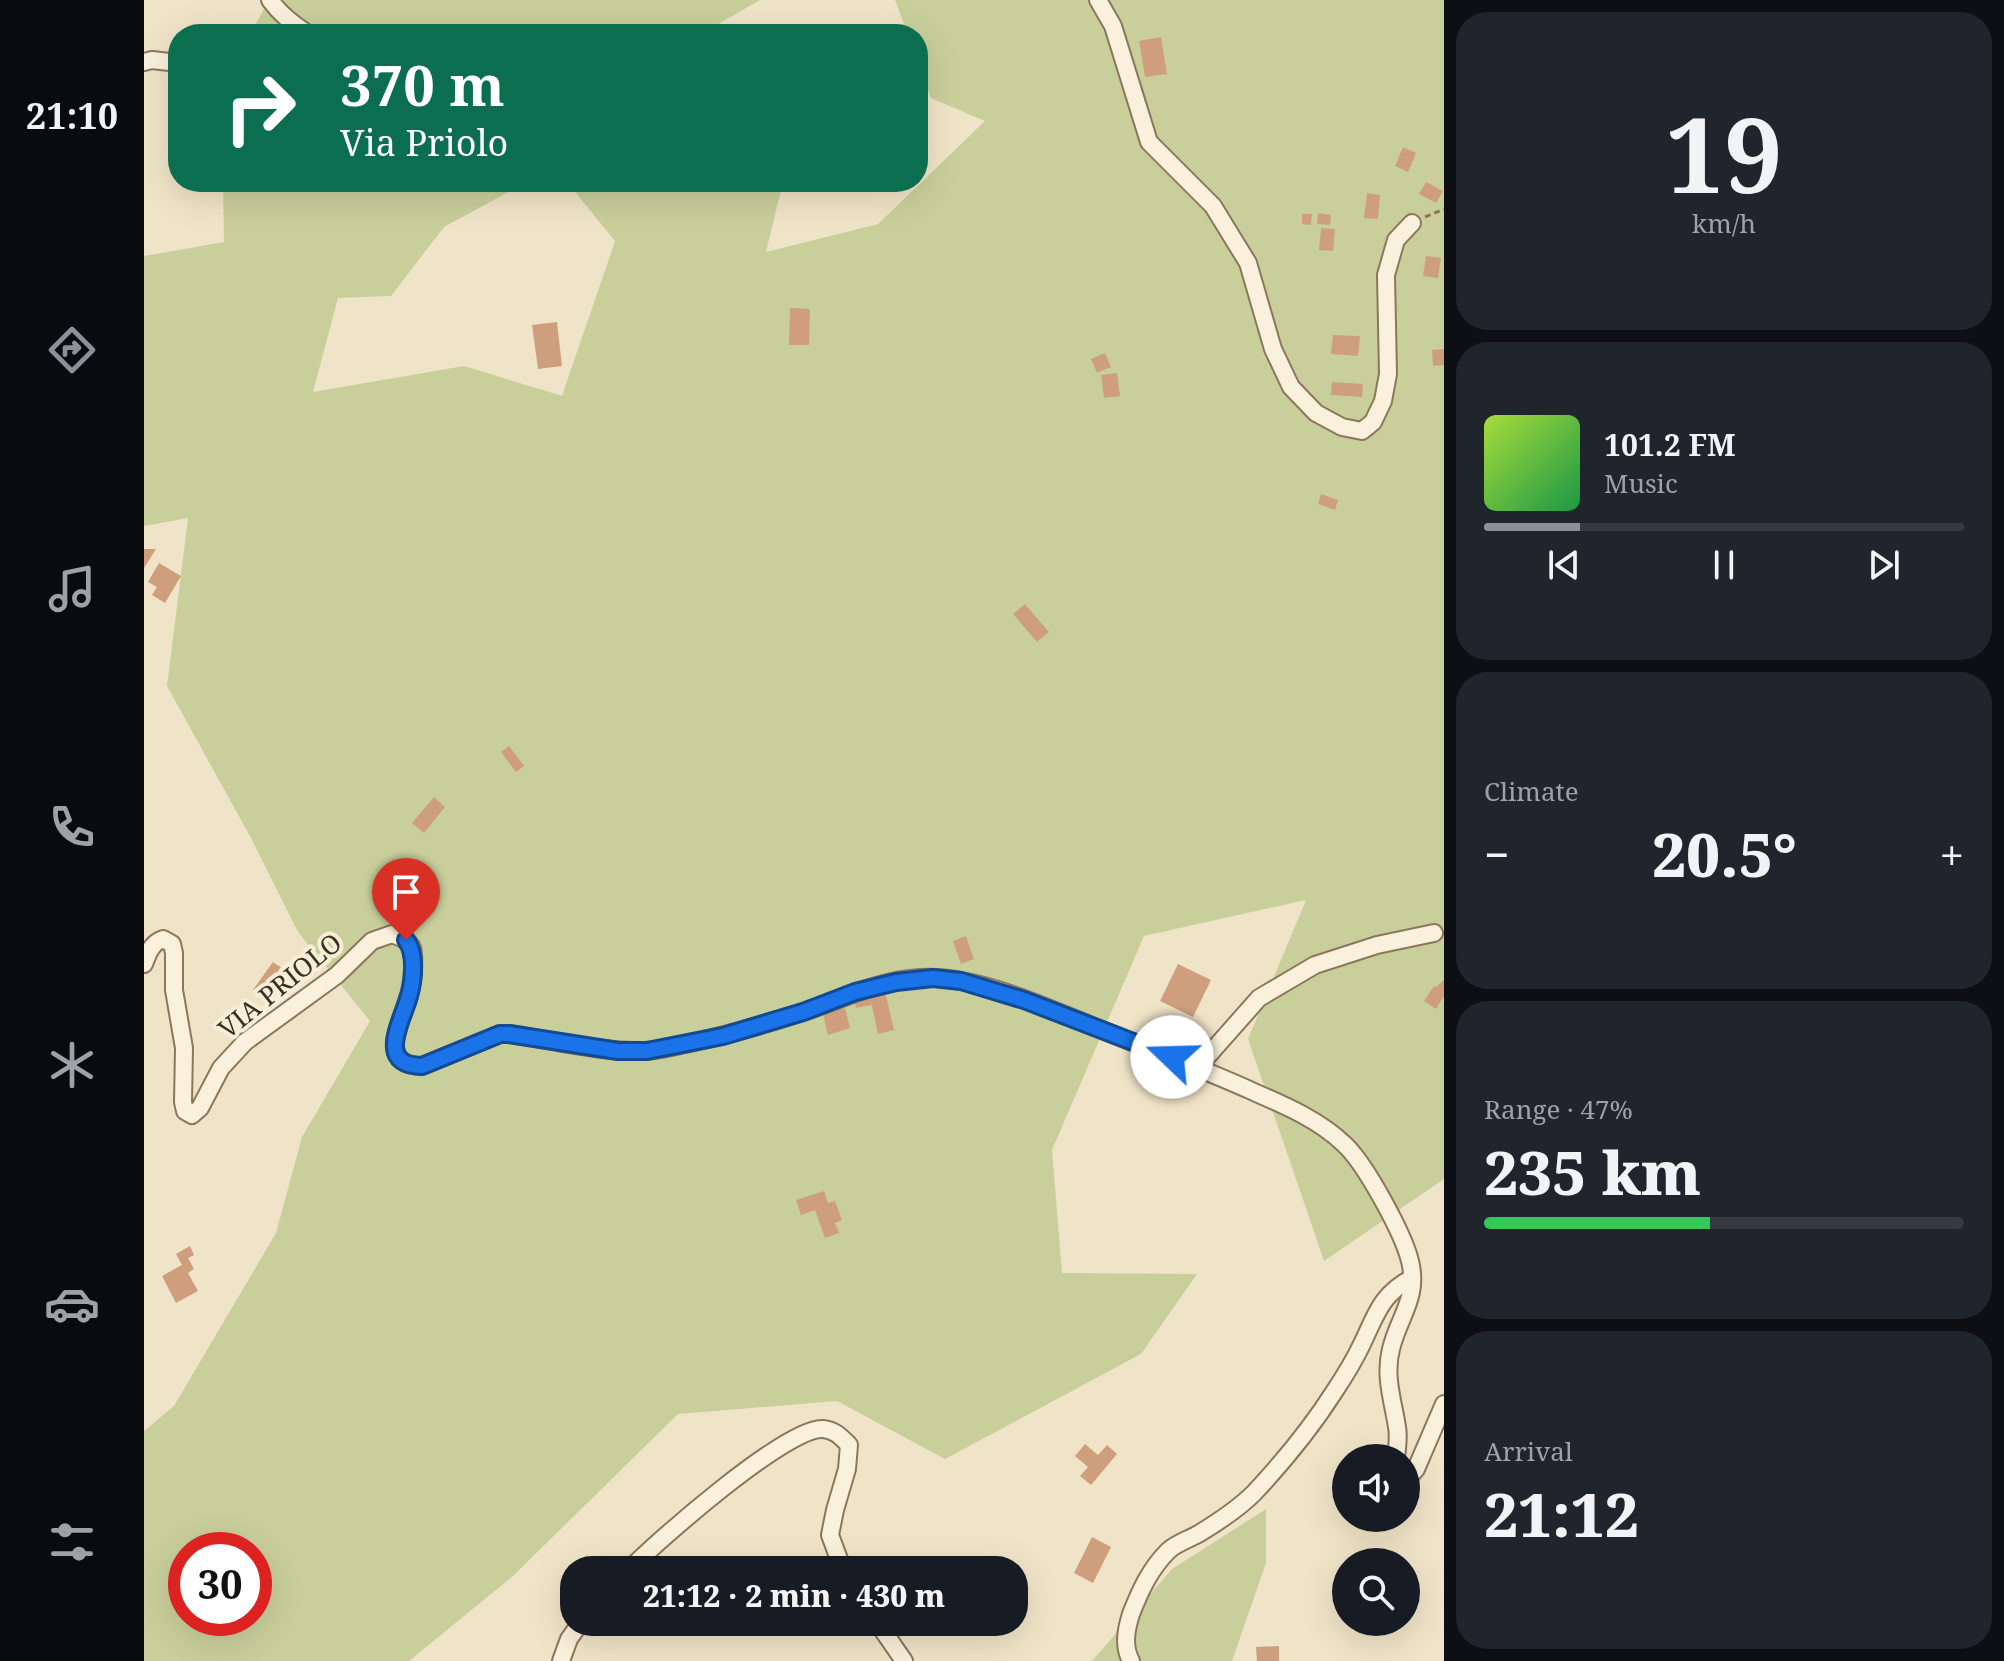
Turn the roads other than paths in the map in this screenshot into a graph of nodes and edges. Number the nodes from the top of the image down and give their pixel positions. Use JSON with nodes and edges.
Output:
{"nodes":[{"id":1,"x":270,"y":0,"type":"edge"},
{"id":2,"x":1098,"y":0,"type":"edge"},
{"id":3,"x":292,"y":24,"type":"edge"},
{"id":4,"x":144,"y":62,"type":"edge"},
{"id":5,"x":168,"y":62,"type":"edge"},
{"id":6,"x":1412,"y":223,"type":"road end"},
{"id":7,"x":1434,"y":933,"type":"dead end"},
{"id":8,"x":144,"y":964,"type":"edge"},
{"id":9,"x":1198,"y":1067,"type":"junction"},
{"id":10,"x":1412,"y":1278,"type":"junction"},
{"id":11,"x":1444,"y":1404,"type":"edge"},
{"id":12,"x":1397,"y":1444,"type":"edge"},
{"id":13,"x":1420,"y":1460,"type":"edge"},
{"id":14,"x":645,"y":1556,"type":"edge"},
{"id":15,"x":838,"y":1556,"type":"edge"},
{"id":16,"x":571,"y":1636,"type":"edge"},
{"id":17,"x":887,"y":1636,"type":"edge"},
{"id":18,"x":561,"y":1661,"type":"edge"},
{"id":19,"x":904,"y":1661,"type":"edge"},
{"id":20,"x":1131,"y":1661,"type":"edge"}],
"edges":[{"from":1,"to":3,"type":"street"},
{"from":2,"to":6,"type":"street"},
{"from":4,"to":5,"type":"street"},
{"from":7,"to":9,"type":"street"},
{"from":8,"to":9,"type":"street","name":"VIA PRIOLO"},
{"from":9,"to":10,"type":"street","name":"VIA PRIOLO"},
{"from":10,"to":12,"type":"street","name":"VIA PRIOLO"},
{"from":10,"to":20,"type":"street"},
{"from":11,"to":13,"type":"street"},
{"from":14,"to":15,"type":"street"},
{"from":16,"to":18,"type":"street"},
{"from":17,"to":19,"type":"street"}]}
